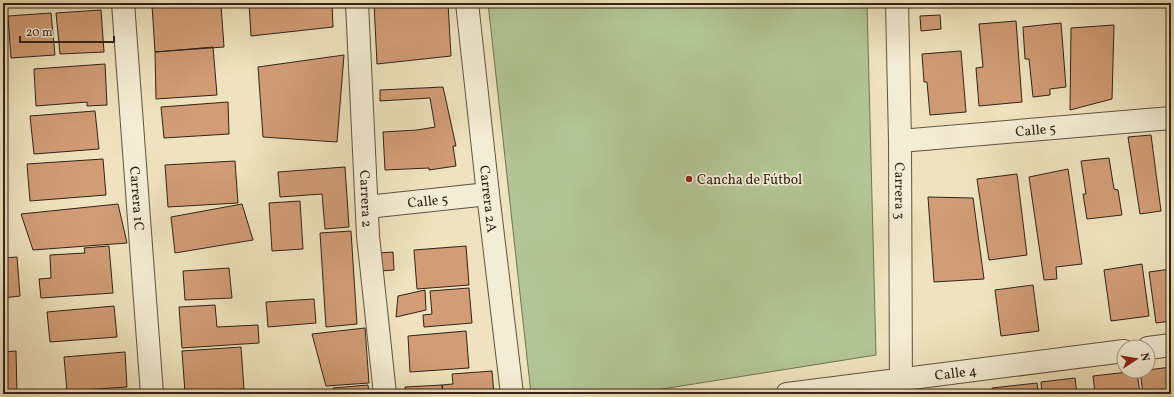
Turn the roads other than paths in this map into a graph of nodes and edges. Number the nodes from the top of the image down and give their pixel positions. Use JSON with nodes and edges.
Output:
{"nodes":[{"id":1,"x":123,"y":3,"type":"edge"},
{"id":2,"x":357,"y":3,"type":"edge"},
{"id":3,"x":467,"y":3,"type":"edge"},
{"id":4,"x":897,"y":3,"type":"edge"},
{"id":5,"x":1171,"y":118,"type":"edge"},
{"id":6,"x":900,"y":141,"type":"junction"},
{"id":7,"x":488,"y":194,"type":"junction"},
{"id":8,"x":367,"y":207,"type":"junction"},
{"id":9,"x":1171,"y":345,"type":"edge"},
{"id":10,"x":1156,"y":347,"type":"edge"},
{"id":11,"x":1116,"y":352,"type":"edge"},
{"id":12,"x":901,"y":387,"type":"edge"},
{"id":13,"x":152,"y":394,"type":"edge"},
{"id":14,"x":384,"y":394,"type":"edge"},
{"id":15,"x":512,"y":394,"type":"edge"},
{"id":16,"x":787,"y":394,"type":"edge"}],
"edges":[{"from":1,"to":13,"type":"street","name":"Carrera 1C"},
{"from":2,"to":8,"type":"street","name":"Carrera 2"},
{"from":3,"to":7,"type":"street","name":"Carrera 2A"},
{"from":4,"to":6,"type":"street","name":"Carrera 3"},
{"from":5,"to":6,"type":"street","name":"Calle 5"},
{"from":6,"to":12,"type":"street","name":"Carrera 3"},
{"from":7,"to":8,"type":"street","name":"Calle 5"},
{"from":7,"to":15,"type":"street","name":"Carrera 2A"},
{"from":8,"to":14,"type":"street","name":"Carrera 2"},
{"from":9,"to":10,"type":"street"},
{"from":11,"to":12,"type":"street","name":"Calle 4"},
{"from":12,"to":16,"type":"street","name":"Calle 4"}]}
